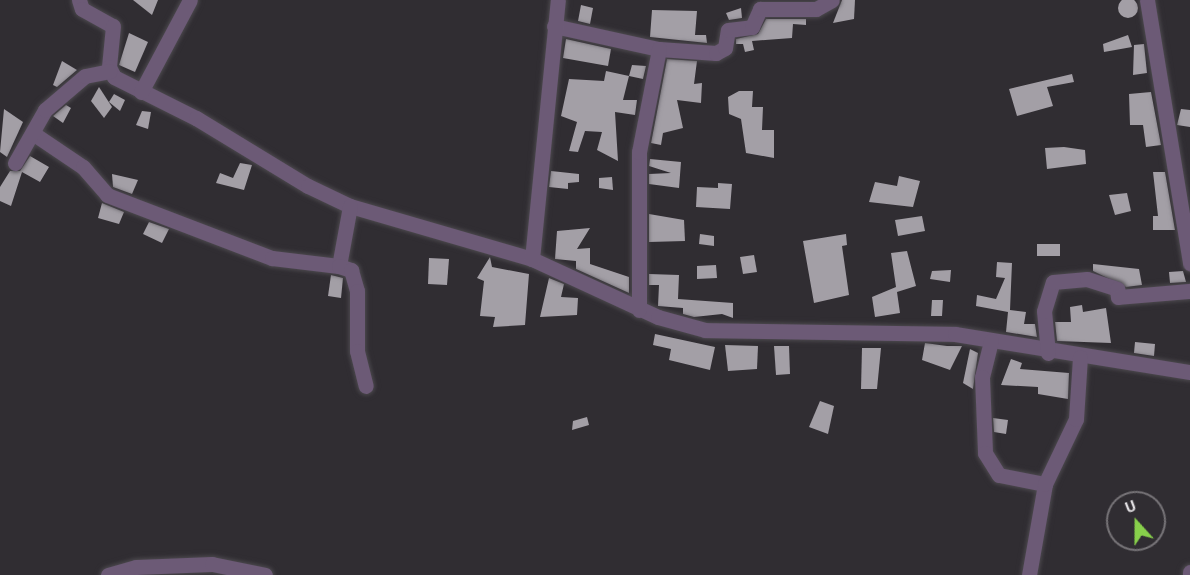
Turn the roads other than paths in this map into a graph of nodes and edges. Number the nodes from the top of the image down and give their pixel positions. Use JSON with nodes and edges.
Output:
{"nodes":[{"id":1,"x":79,"y":0,"type":"edge"},
{"id":2,"x":190,"y":0,"type":"edge"},
{"id":3,"x":558,"y":0,"type":"edge"},
{"id":4,"x":832,"y":0,"type":"edge"},
{"id":5,"x":1147,"y":0,"type":"edge"},
{"id":6,"x":554,"y":26,"type":"junction"},
{"id":7,"x":659,"y":49,"type":"junction"},
{"id":8,"x":110,"y":70,"type":"junction"},
{"id":9,"x":141,"y":92,"type":"junction"},
{"id":10,"x":34,"y":134,"type":"junction"},
{"id":11,"x":15,"y":163,"type":"dead end"},
{"id":12,"x":350,"y":206,"type":"junction"},
{"id":13,"x":532,"y":259,"type":"junction"},
{"id":14,"x":1190,"y":264,"type":"edge"},
{"id":15,"x":339,"y":266,"type":"junction"},
{"id":16,"x":1190,"y":291,"type":"edge"},
{"id":17,"x":639,"y":310,"type":"junction"},
{"id":18,"x":991,"y":341,"type":"junction"},
{"id":19,"x":1048,"y":353,"type":"junction"},
{"id":20,"x":1080,"y":357,"type":"junction"},
{"id":21,"x":1190,"y":372,"type":"edge"},
{"id":22,"x":366,"y":386,"type":"dead end"},
{"id":23,"x":1045,"y":484,"type":"junction"},
{"id":24,"x":192,"y":570,"type":"edge"},
{"id":25,"x":108,"y":575,"type":"edge"},
{"id":26,"x":264,"y":575,"type":"edge"},
{"id":27,"x":1029,"y":575,"type":"edge"}],
"edges":[{"from":1,"to":8,"type":"street"},
{"from":2,"to":9,"type":"street"},
{"from":3,"to":6,"type":"street"},
{"from":4,"to":7,"type":"street"},
{"from":5,"to":14,"type":"street"},
{"from":6,"to":7,"type":"street"},
{"from":6,"to":13,"type":"street"},
{"from":7,"to":17,"type":"street"},
{"from":8,"to":9,"type":"street"},
{"from":8,"to":10,"type":"street"},
{"from":9,"to":12,"type":"street"},
{"from":10,"to":11,"type":"street"},
{"from":10,"to":15,"type":"street"},
{"from":12,"to":13,"type":"street"},
{"from":12,"to":15,"type":"street"},
{"from":13,"to":17,"type":"street"},
{"from":15,"to":22,"type":"street"},
{"from":16,"to":19,"type":"street"},
{"from":17,"to":18,"type":"street"},
{"from":18,"to":19,"type":"street"},
{"from":18,"to":23,"type":"street"},
{"from":19,"to":20,"type":"street"},
{"from":20,"to":21,"type":"street"},
{"from":20,"to":23,"type":"street"},
{"from":23,"to":27,"type":"street"},
{"from":24,"to":25,"type":"street"},
{"from":24,"to":26,"type":"street"}]}
